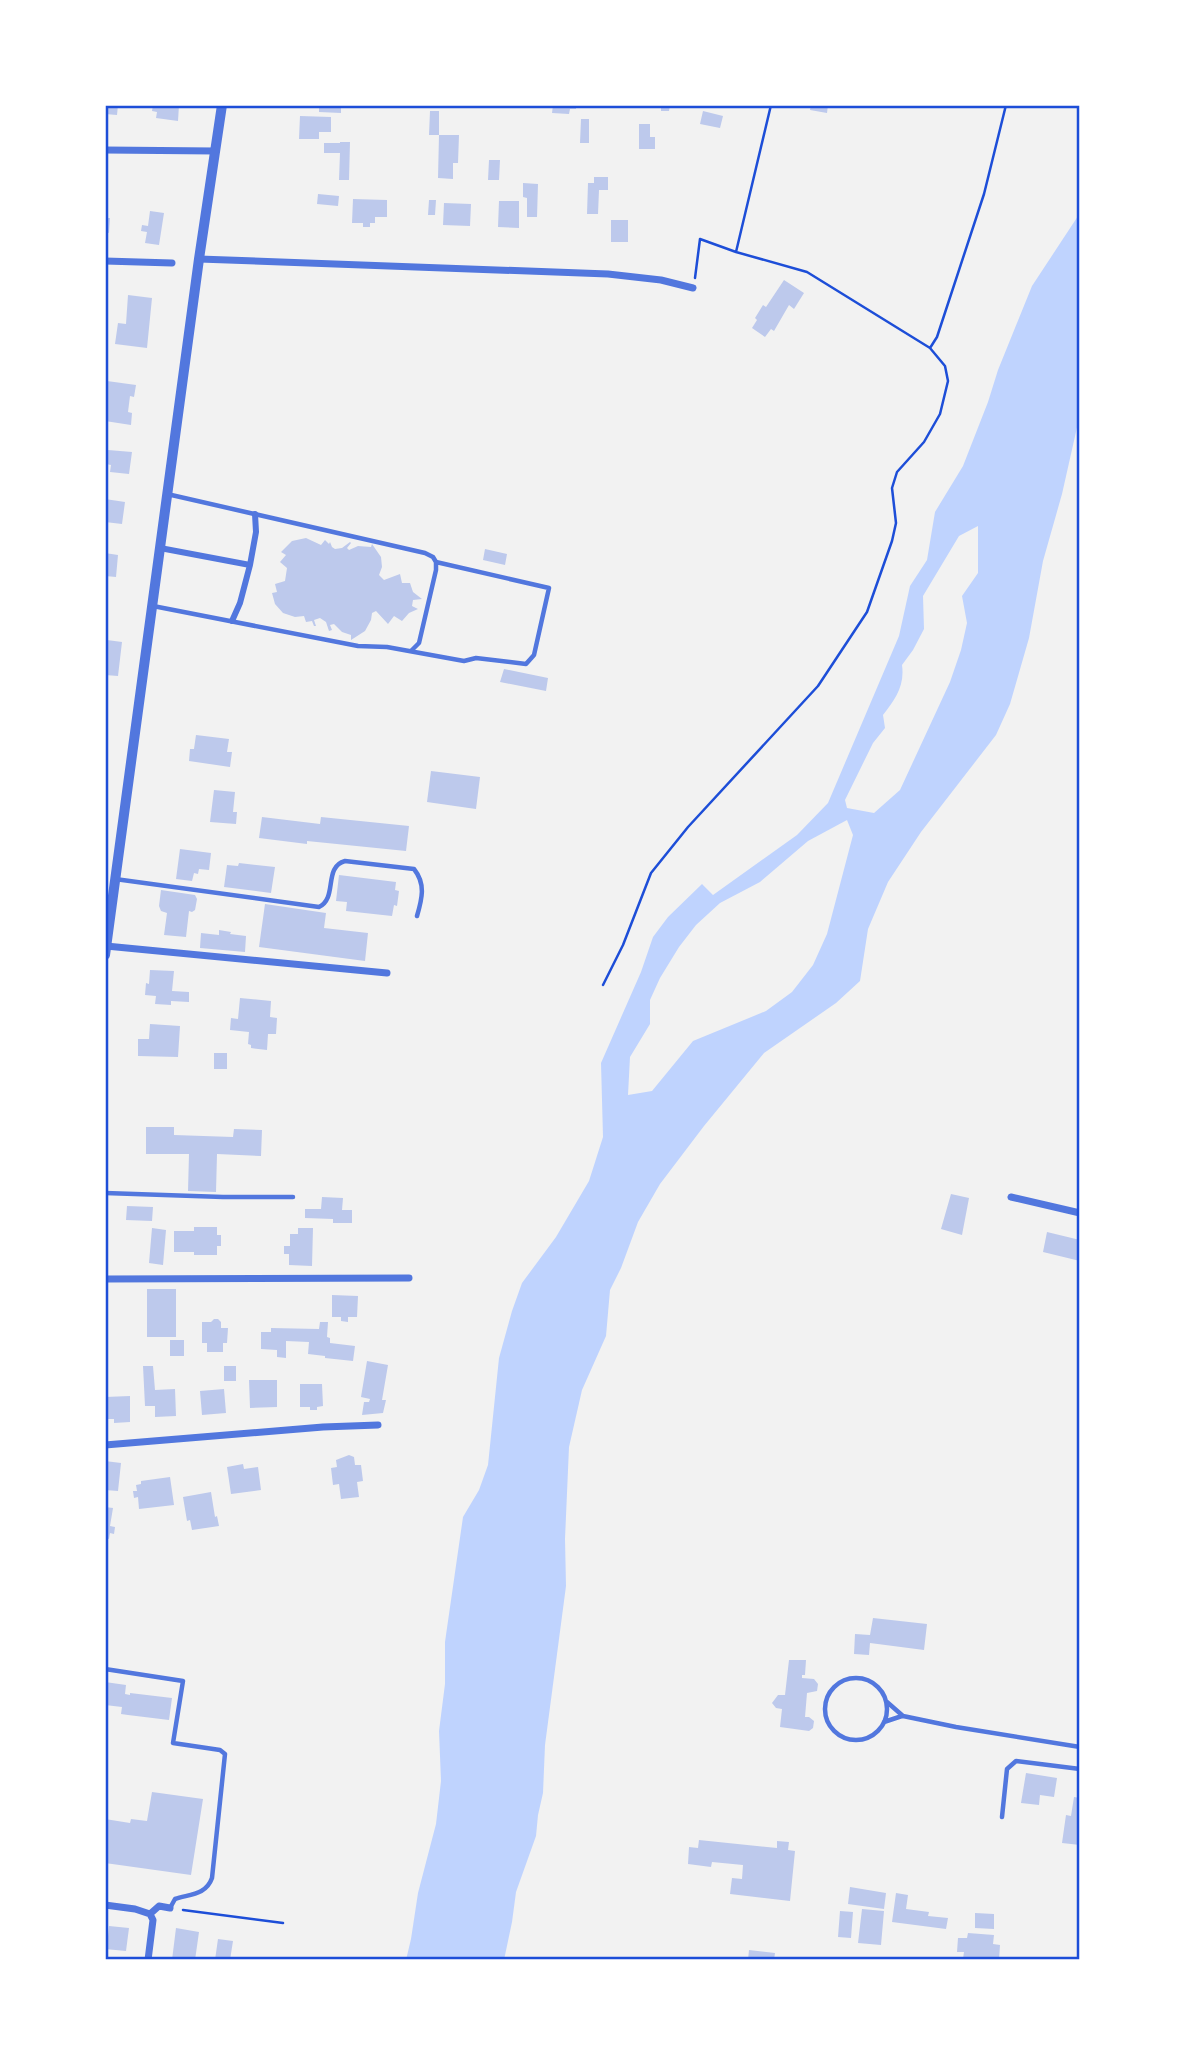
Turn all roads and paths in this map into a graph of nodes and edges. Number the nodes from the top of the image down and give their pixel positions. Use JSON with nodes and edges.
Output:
{"nodes":[{"id":1,"x":222,"y":105,"type":"edge"},
{"id":2,"x":771,"y":105,"type":"edge"},
{"id":3,"x":1006,"y":105,"type":"edge"},
{"id":4,"x":105,"y":150,"type":"edge"},
{"id":5,"x":215,"y":151,"type":"junction"},
{"id":6,"x":736,"y":252,"type":"junction"},
{"id":7,"x":199,"y":259,"type":"junction"},
{"id":8,"x":105,"y":261,"type":"edge"},
{"id":9,"x":172,"y":263,"type":"dead end"},
{"id":10,"x":693,"y":288,"type":"joint"},
{"id":11,"x":930,"y":348,"type":"junction"},
{"id":12,"x":167,"y":494,"type":"junction"},
{"id":13,"x":255,"y":514,"type":"junction"},
{"id":14,"x":160,"y":548,"type":"junction"},
{"id":15,"x":436,"y":562,"type":"junction"},
{"id":16,"x":250,"y":565,"type":"junction"},
{"id":17,"x":152,"y":606,"type":"junction"},
{"id":18,"x":232,"y":621,"type":"junction"},
{"id":19,"x":410,"y":651,"type":"junction"},
{"id":20,"x":115,"y":879,"type":"junction"},
{"id":21,"x":417,"y":916,"type":"dead end"},
{"id":22,"x":106,"y":951,"type":"edge"},
{"id":23,"x":387,"y":973,"type":"dead end"},
{"id":24,"x":603,"y":985,"type":"dead end"},
{"id":25,"x":105,"y":1193,"type":"edge"},
{"id":26,"x":293,"y":1197,"type":"dead end"},
{"id":27,"x":1011,"y":1197,"type":"dead end"},
{"id":28,"x":1080,"y":1213,"type":"edge"},
{"id":29,"x":105,"y":1279,"type":"edge"},
{"id":30,"x":409,"y":1279,"type":"dead end"},
{"id":31,"x":378,"y":1426,"type":"dead end"},
{"id":32,"x":105,"y":1445,"type":"edge"},
{"id":33,"x":105,"y":1669,"type":"edge"},
{"id":34,"x":887,"y":1702,"type":"junction"},
{"id":35,"x":903,"y":1716,"type":"junction"},
{"id":36,"x":884,"y":1722,"type":"junction"},
{"id":37,"x":1080,"y":1747,"type":"edge"},
{"id":38,"x":1080,"y":1769,"type":"edge"},
{"id":39,"x":1002,"y":1817,"type":"dead end"},
{"id":40,"x":105,"y":1905,"type":"edge"},
{"id":41,"x":170,"y":1908,"type":"junction"},
{"id":42,"x":150,"y":1914,"type":"junction"},
{"id":43,"x":284,"y":1923,"type":"dead end"},
{"id":44,"x":148,"y":1960,"type":"edge"}],
"edges":[{"from":1,"to":5,"type":"street"},
{"from":2,"to":6,"type":"path"},
{"from":3,"to":11,"type":"path"},
{"from":4,"to":5,"type":"street"},
{"from":5,"to":7,"type":"street"},
{"from":6,"to":10,"type":"path"},
{"from":6,"to":11,"type":"path"},
{"from":7,"to":10,"type":"street"},
{"from":7,"to":12,"type":"street"},
{"from":8,"to":9,"type":"street"},
{"from":11,"to":24,"type":"path"},
{"from":12,"to":13,"type":"lane"},
{"from":12,"to":14,"type":"street"},
{"from":13,"to":15,"type":"lane"},
{"from":13,"to":16,"type":"street"},
{"from":14,"to":16,"type":"street"},
{"from":14,"to":17,"type":"street"},
{"from":15,"to":19,"type":"lane"},
{"from":15,"to":19,"type":"lane"},
{"from":16,"to":18,"type":"street"},
{"from":17,"to":18,"type":"lane"},
{"from":17,"to":20,"type":"street"},
{"from":18,"to":19,"type":"lane"},
{"from":20,"to":21,"type":"lane"},
{"from":20,"to":22,"type":"street"},
{"from":22,"to":23,"type":"street"},
{"from":25,"to":26,"type":"lane"},
{"from":27,"to":28,"type":"street"},
{"from":29,"to":30,"type":"street"},
{"from":31,"to":32,"type":"street"},
{"from":33,"to":41,"type":"lane"},
{"from":34,"to":35,"type":"lane"},
{"from":34,"to":36,"type":"lane"},
{"from":34,"to":36,"type":"lane"},
{"from":35,"to":36,"type":"lane"},
{"from":35,"to":37,"type":"lane"},
{"from":38,"to":39,"type":"lane"},
{"from":40,"to":42,"type":"street"},
{"from":41,"to":42,"type":"street"},
{"from":41,"to":43,"type":"path"},
{"from":42,"to":44,"type":"street"}]}
